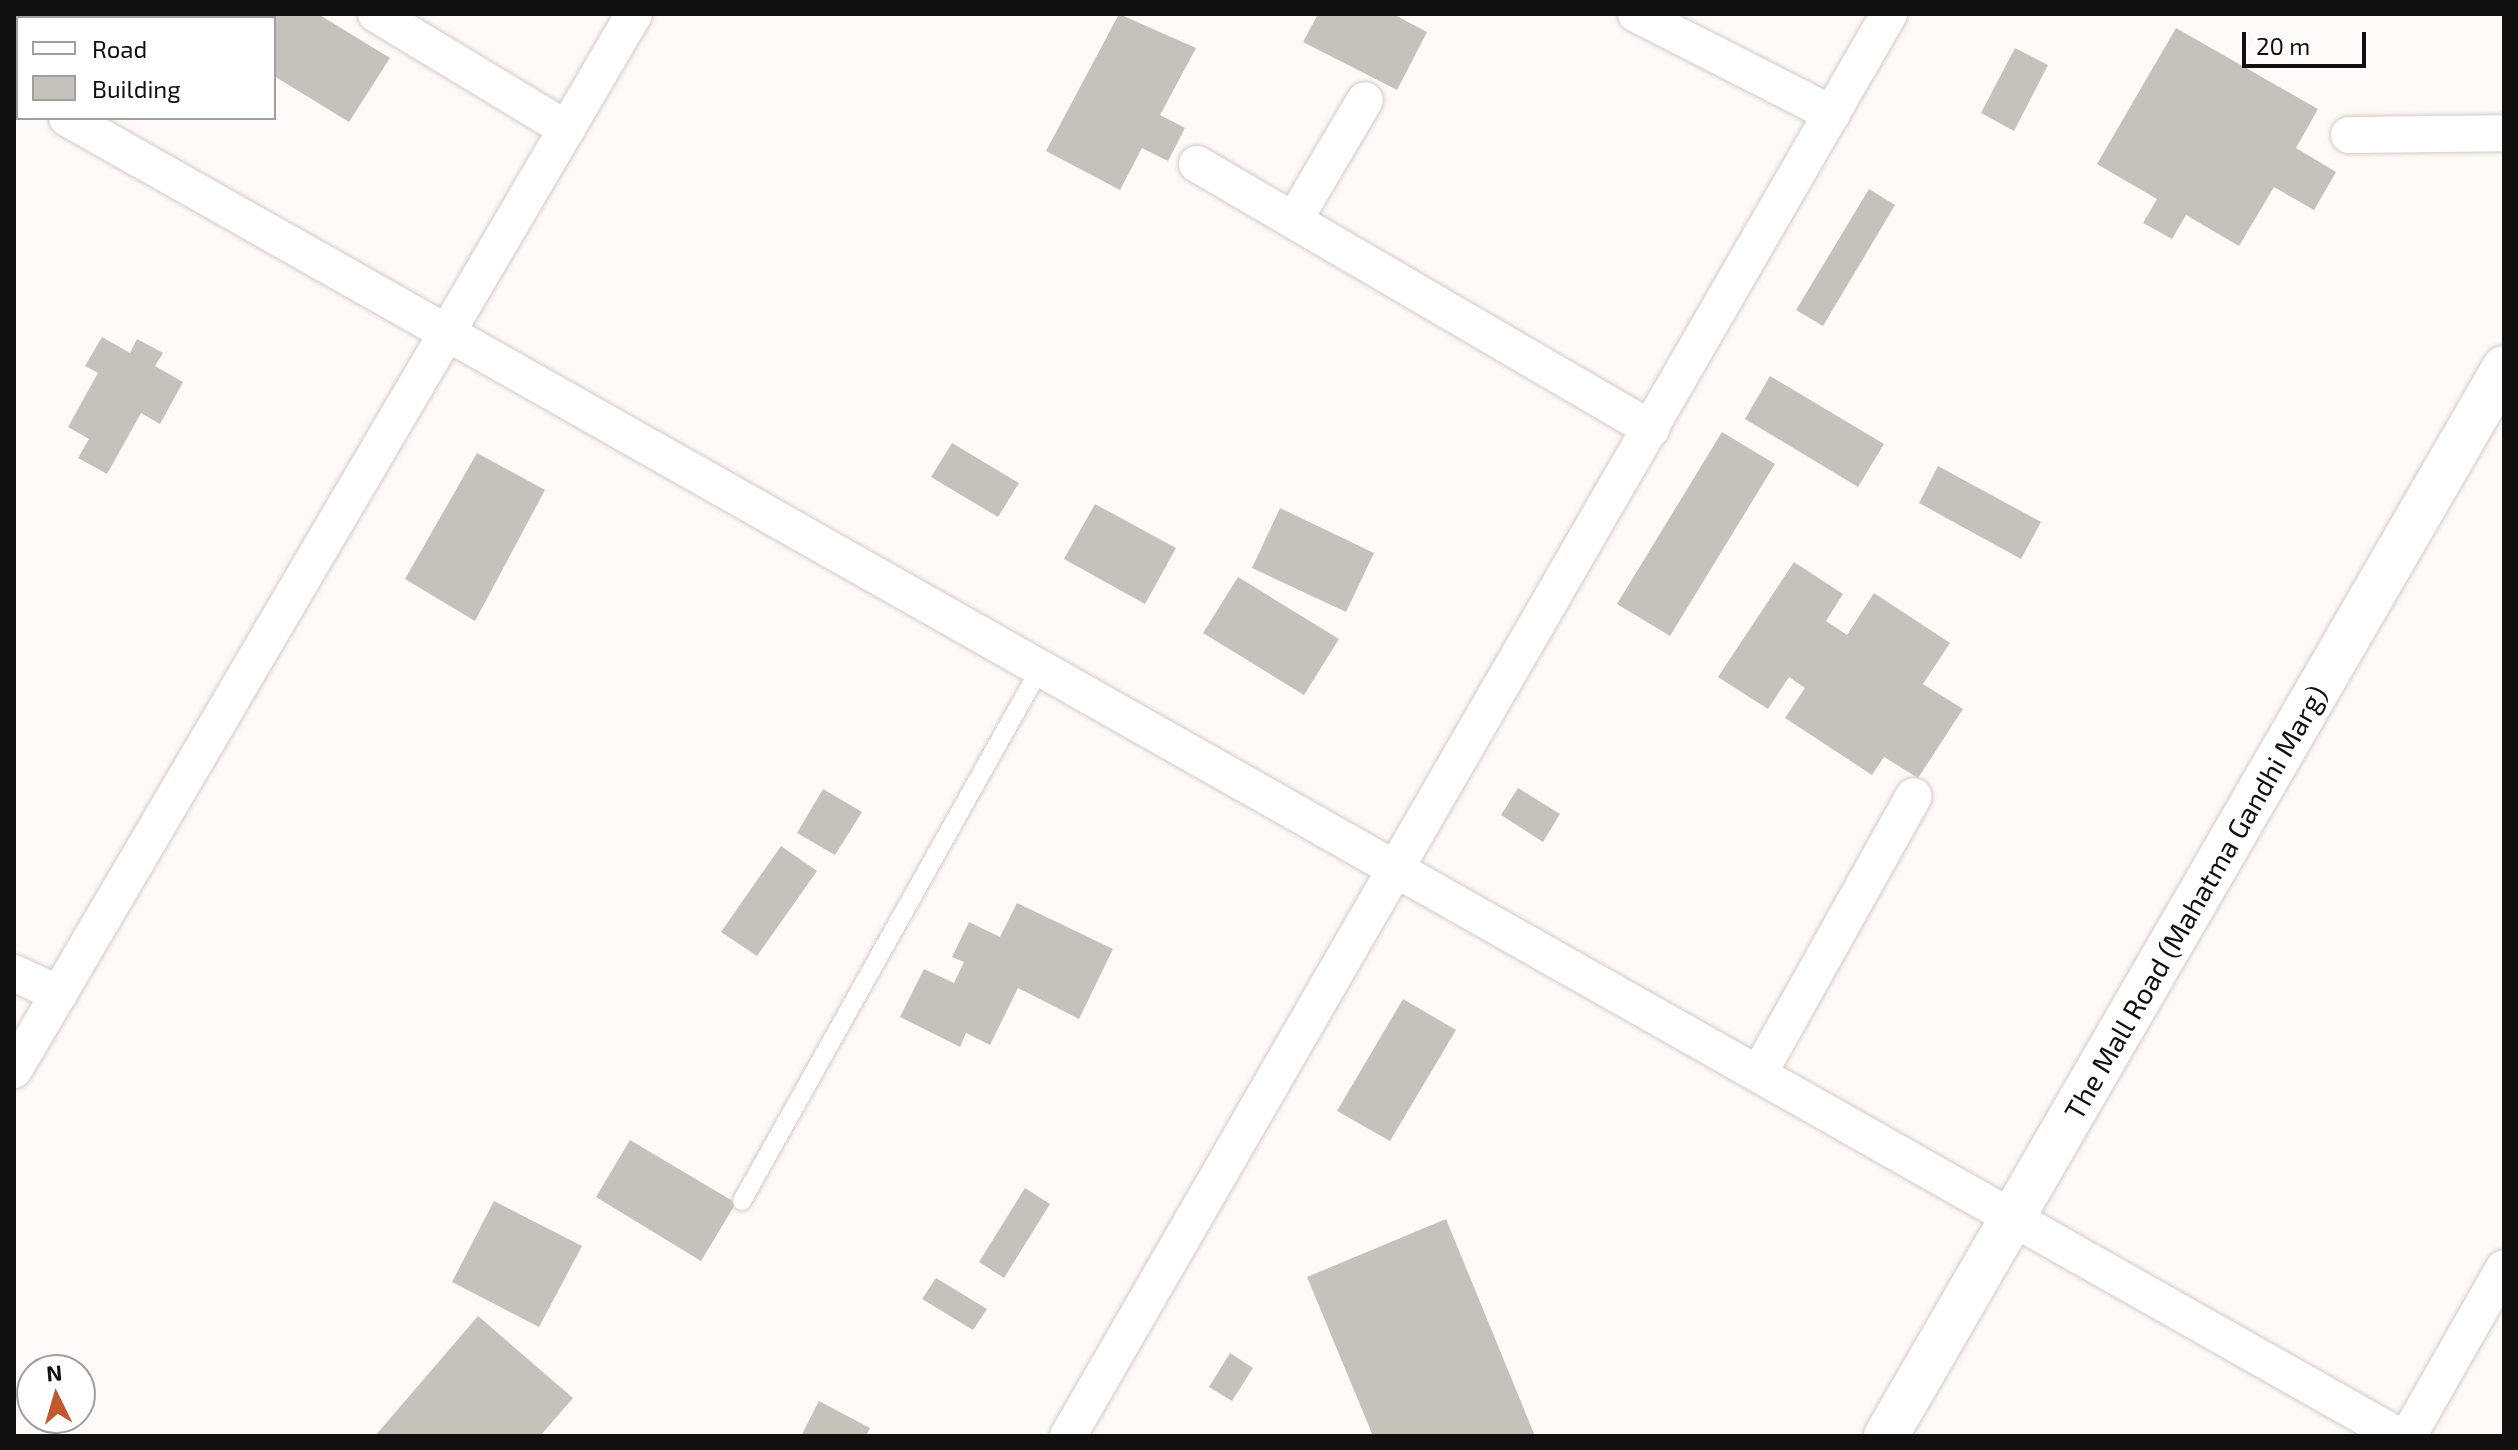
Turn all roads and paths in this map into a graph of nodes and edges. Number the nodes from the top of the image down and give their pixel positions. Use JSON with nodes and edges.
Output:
{"nodes":[{"id":1,"x":376,"y":14,"type":"edge"},
{"id":2,"x":634,"y":14,"type":"edge"},
{"id":3,"x":1636,"y":14,"type":"edge"},
{"id":4,"x":1889,"y":14,"type":"edge"},
{"id":5,"x":1365,"y":100,"type":"dead end"},
{"id":6,"x":1832,"y":114,"type":"junction"},
{"id":7,"x":71,"y":120,"type":"edge"},
{"id":8,"x":567,"y":129,"type":"junction"},
{"id":9,"x":2504,"y":133,"type":"edge"},
{"id":10,"x":2349,"y":135,"type":"dead end"},
{"id":11,"x":1197,"y":164,"type":"dead end"},
{"id":12,"x":1294,"y":220,"type":"junction"},
{"id":13,"x":446,"y":331,"type":"junction"},
{"id":14,"x":2504,"y":368,"type":"edge"},
{"id":15,"x":1651,"y":429,"type":"junction"},
{"id":16,"x":1042,"y":665,"type":"junction"},
{"id":17,"x":1914,"y":796,"type":"dead end"},
{"id":18,"x":1398,"y":874,"type":"junction"},
{"id":19,"x":14,"y":973,"type":"edge"},
{"id":20,"x":59,"y":994,"type":"junction"},
{"id":21,"x":14,"y":1070,"type":"edge"},
{"id":22,"x":1759,"y":1073,"type":"junction"},
{"id":23,"x":742,"y":1201,"type":"dead end"},
{"id":24,"x":2011,"y":1218,"type":"junction"},
{"id":25,"x":2504,"y":1268,"type":"edge"},
{"id":26,"x":1068,"y":1436,"type":"edge"},
{"id":27,"x":1886,"y":1436,"type":"edge"},
{"id":28,"x":2398,"y":1436,"type":"edge"},
{"id":29,"x":2408,"y":1436,"type":"edge"}],
"edges":[{"from":1,"to":8,"type":"street"},
{"from":2,"to":8,"type":"street"},
{"from":3,"to":6,"type":"street"},
{"from":4,"to":6,"type":"street"},
{"from":5,"to":12,"type":"street"},
{"from":6,"to":15,"type":"street"},
{"from":7,"to":13,"type":"street"},
{"from":8,"to":13,"type":"street"},
{"from":9,"to":10,"type":"street"},
{"from":11,"to":12,"type":"street"},
{"from":12,"to":15,"type":"street"},
{"from":13,"to":16,"type":"street"},
{"from":13,"to":20,"type":"street"},
{"from":14,"to":24,"type":"street","name":"The Mall Road (Mahatma Gandhi Marg)"},
{"from":15,"to":18,"type":"street"},
{"from":16,"to":18,"type":"street"},
{"from":16,"to":23,"type":"lane"},
{"from":17,"to":22,"type":"street"},
{"from":18,"to":22,"type":"street"},
{"from":18,"to":26,"type":"street"},
{"from":19,"to":20,"type":"street"},
{"from":20,"to":21,"type":"street"},
{"from":22,"to":24,"type":"street"},
{"from":24,"to":27,"type":"street","name":"The Mall Road (Mahatma Gandhi Marg)"},
{"from":24,"to":28,"type":"street"},
{"from":25,"to":29,"type":"street"}]}
